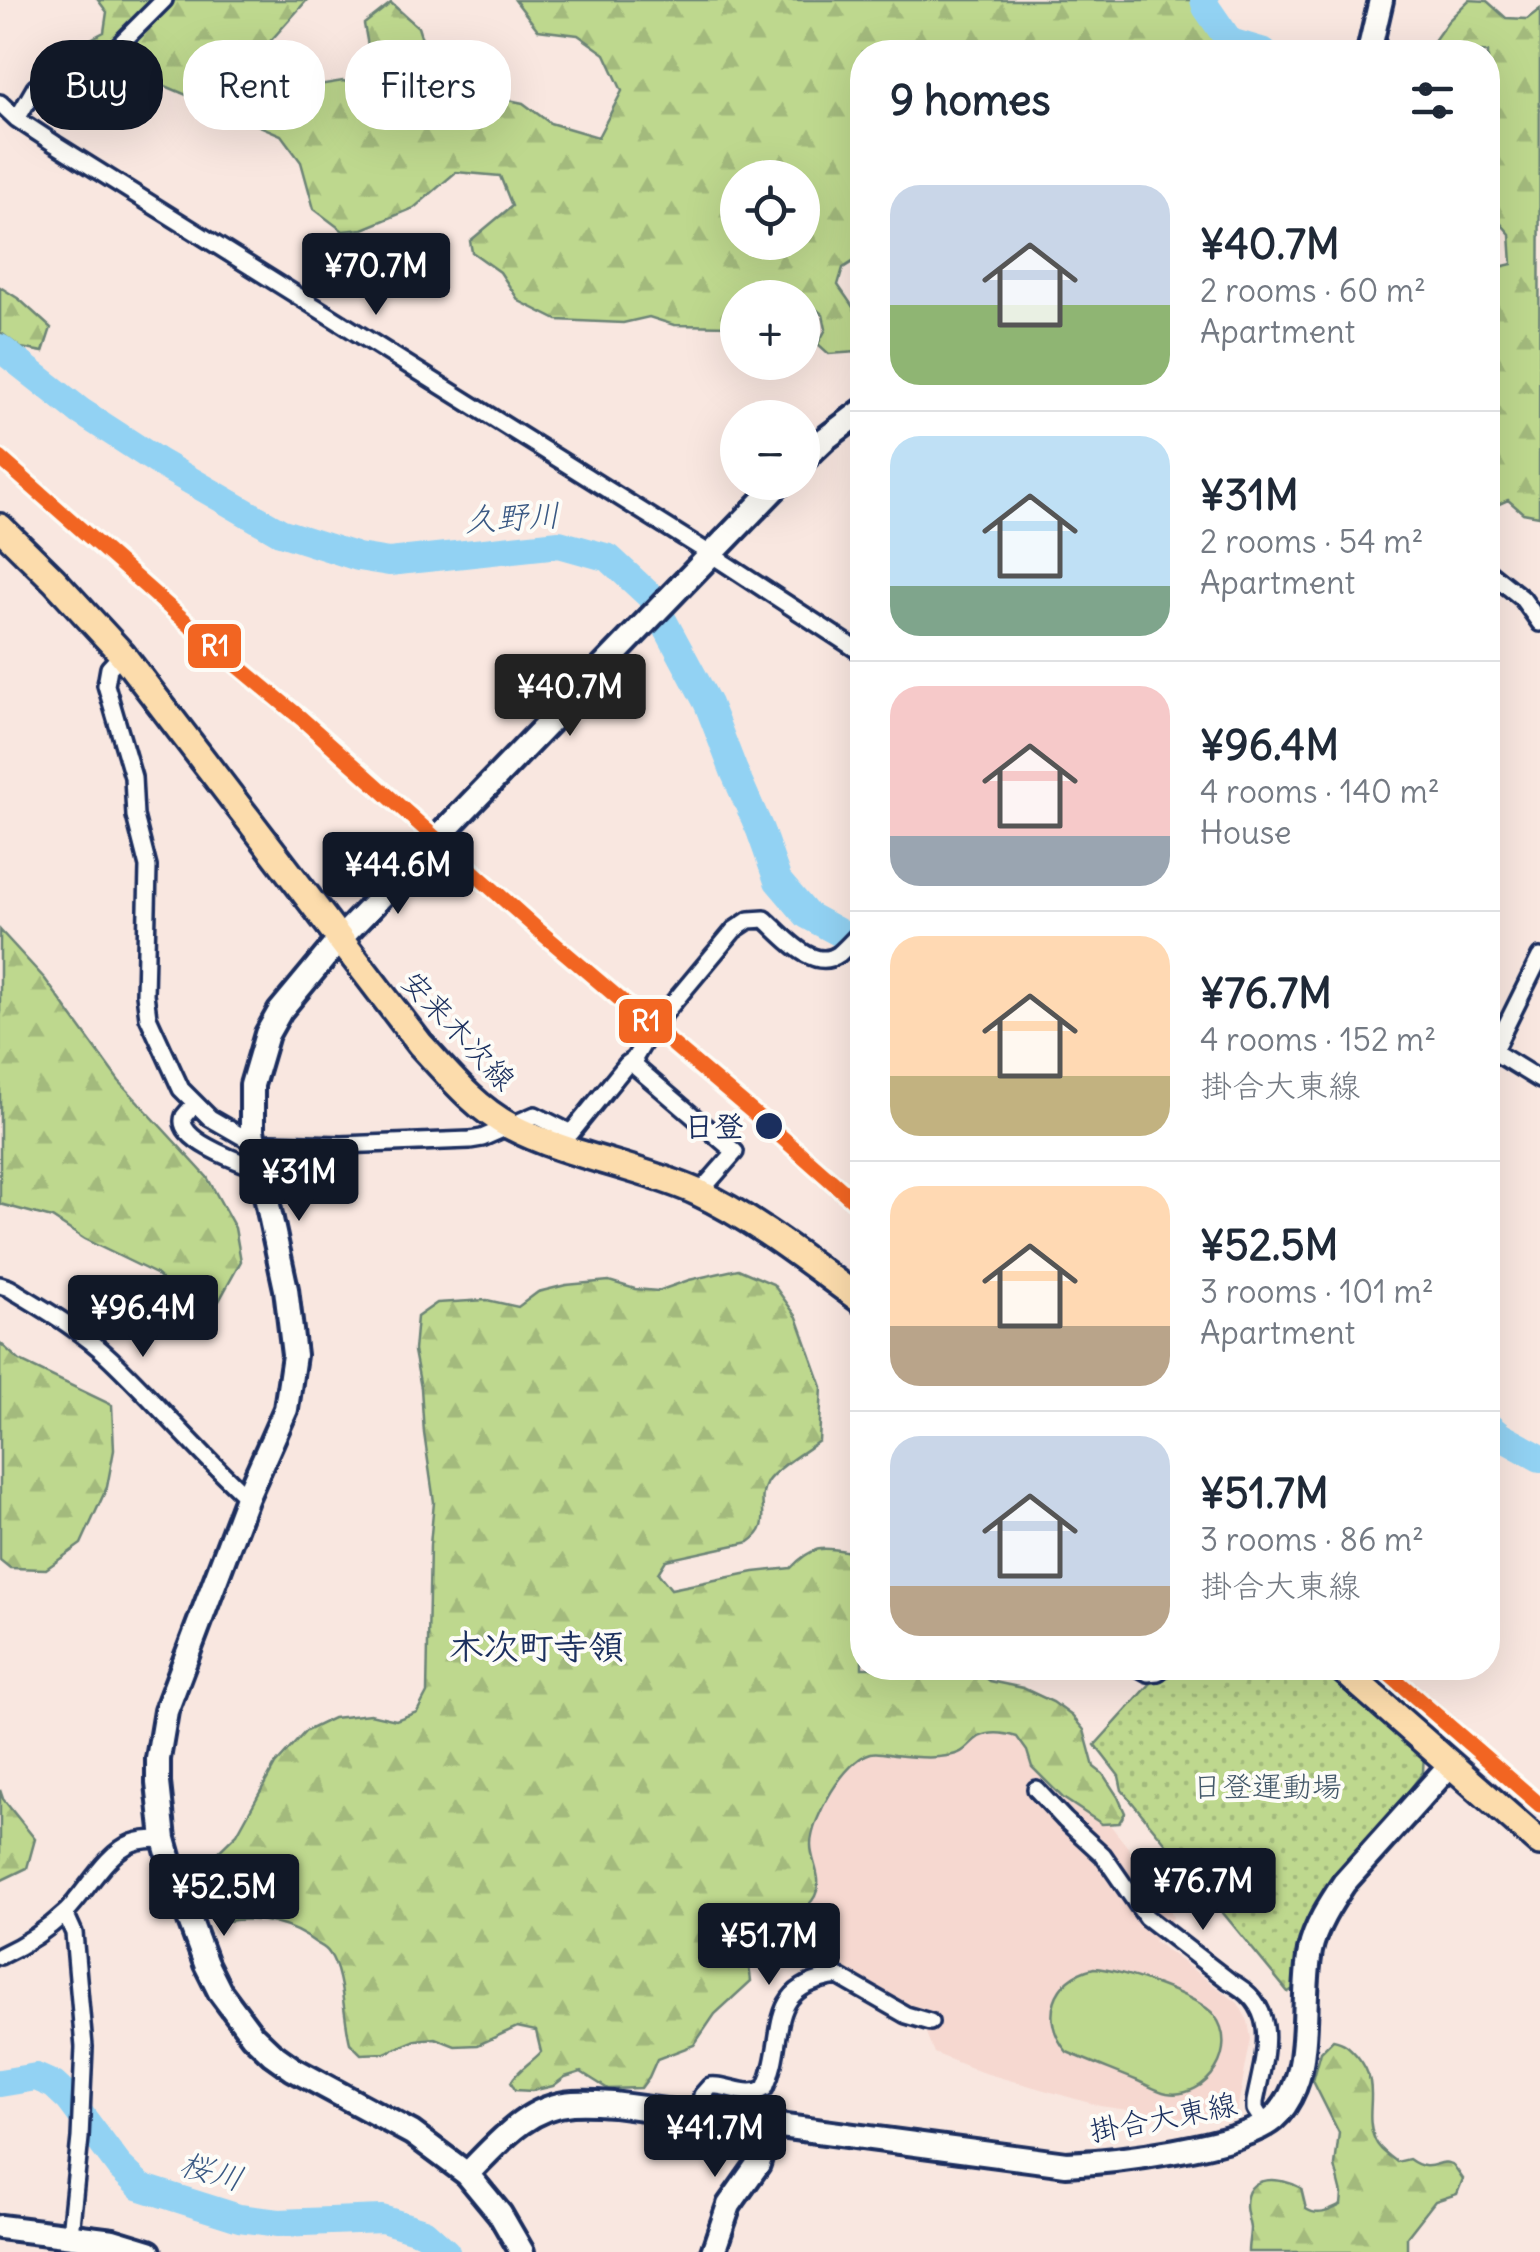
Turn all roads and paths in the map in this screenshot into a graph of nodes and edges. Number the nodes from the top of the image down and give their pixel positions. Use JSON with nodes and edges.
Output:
{"nodes":[{"id":1,"x":164,"y":0,"type":"edge"},
{"id":2,"x":1381,"y":0,"type":"edge"},
{"id":3,"x":1371,"y":40,"type":"edge"},
{"id":4,"x":0,"y":103,"type":"edge"},
{"id":5,"x":17,"y":119,"type":"junction"},
{"id":6,"x":850,"y":420,"type":"edge"},
{"id":7,"x":820,"y":443,"type":"edge"},
{"id":8,"x":764,"y":500,"type":"edge"},
{"id":9,"x":0,"y":527,"type":"edge"},
{"id":10,"x":712,"y":555,"type":"junction"},
{"id":11,"x":1500,"y":581,"type":"edge"},
{"id":12,"x":1540,"y":623,"type":"edge"},
{"id":13,"x":850,"y":645,"type":"edge"},
{"id":14,"x":122,"y":654,"type":"junction"},
{"id":15,"x":338,"y":940,"type":"junction"},
{"id":16,"x":850,"y":943,"type":"edge"},
{"id":17,"x":1540,"y":958,"type":"edge"},
{"id":18,"x":1500,"y":1032,"type":"edge"},
{"id":19,"x":1500,"y":1056,"type":"edge"},
{"id":20,"x":634,"y":1059,"type":"junction"},
{"id":21,"x":1540,"y":1080,"type":"edge"},
{"id":22,"x":194,"y":1104,"type":"junction"},
{"id":23,"x":508,"y":1126,"type":"junction"},
{"id":24,"x":243,"y":1138,"type":"dead end"},
{"id":25,"x":270,"y":1143,"type":"dead end"},
{"id":26,"x":259,"y":1169,"type":"junction"},
{"id":27,"x":699,"y":1193,"type":"junction"},
{"id":28,"x":0,"y":1285,"type":"edge"},
{"id":29,"x":850,"y":1294,"type":"edge"},
{"id":30,"x":247,"y":1497,"type":"junction"},
{"id":31,"x":1355,"y":1680,"type":"edge"},
{"id":32,"x":1450,"y":1764,"type":"junction"},
{"id":33,"x":1036,"y":1789,"type":"dead end"},
{"id":34,"x":164,"y":1839,"type":"junction"},
{"id":35,"x":1540,"y":1843,"type":"edge"},
{"id":36,"x":65,"y":1913,"type":"junction"},
{"id":37,"x":0,"y":1956,"type":"edge"},
{"id":38,"x":930,"y":2022,"type":"dead end"},
{"id":39,"x":700,"y":2115,"type":"junction"},
{"id":40,"x":770,"y":2125,"type":"junction"},
{"id":41,"x":1265,"y":2125,"type":"junction"},
{"id":42,"x":466,"y":2174,"type":"junction"},
{"id":43,"x":0,"y":2228,"type":"edge"},
{"id":44,"x":70,"y":2234,"type":"junction"},
{"id":45,"x":150,"y":2252,"type":"edge"},
{"id":46,"x":522,"y":2252,"type":"edge"},
{"id":47,"x":713,"y":2252,"type":"edge"}],
"edges":[{"from":1,"to":5,"type":"street"},
{"from":2,"to":3,"type":"street"},
{"from":4,"to":5,"type":"street"},
{"from":5,"to":10,"type":"street"},
{"from":6,"to":7,"type":"street"},
{"from":8,"to":10,"type":"street"},
{"from":9,"to":14,"type":"main road","name":"安来木次線"},
{"from":10,"to":13,"type":"street"},
{"from":10,"to":15,"type":"street"},
{"from":11,"to":12,"type":"street"},
{"from":14,"to":15,"type":"main road","name":"安来木次線"},
{"from":14,"to":22,"type":"street"},
{"from":15,"to":23,"type":"main road","name":"安来木次線"},
{"from":15,"to":26,"type":"street"},
{"from":16,"to":20,"type":"street"},
{"from":17,"to":18,"type":"street"},
{"from":19,"to":21,"type":"street"},
{"from":20,"to":23,"type":"street"},
{"from":20,"to":27,"type":"street"},
{"from":22,"to":24,"type":"street"},
{"from":22,"to":26,"type":"street"},
{"from":23,"to":25,"type":"street"},
{"from":23,"to":27,"type":"main road","name":"安来木次線"},
{"from":26,"to":30,"type":"street"},
{"from":27,"to":29,"type":"main road","name":"安来木次線"},
{"from":28,"to":30,"type":"street"},
{"from":30,"to":34,"type":"street"},
{"from":31,"to":32,"type":"main road"},
{"from":32,"to":35,"type":"main road"},
{"from":32,"to":41,"type":"street","name":"掛合大東線"},
{"from":33,"to":41,"type":"street"},
{"from":34,"to":36,"type":"street"},
{"from":34,"to":42,"type":"street"},
{"from":36,"to":37,"type":"street"},
{"from":36,"to":44,"type":"street"},
{"from":38,"to":39,"type":"street"},
{"from":39,"to":40,"type":"street","name":"掛合大東線"},
{"from":39,"to":42,"type":"street","name":"掛合大東線"},
{"from":40,"to":41,"type":"street","name":"掛合大東線"},
{"from":40,"to":47,"type":"street"},
{"from":42,"to":46,"type":"street"},
{"from":43,"to":44,"type":"street"},
{"from":44,"to":45,"type":"street"}]}
